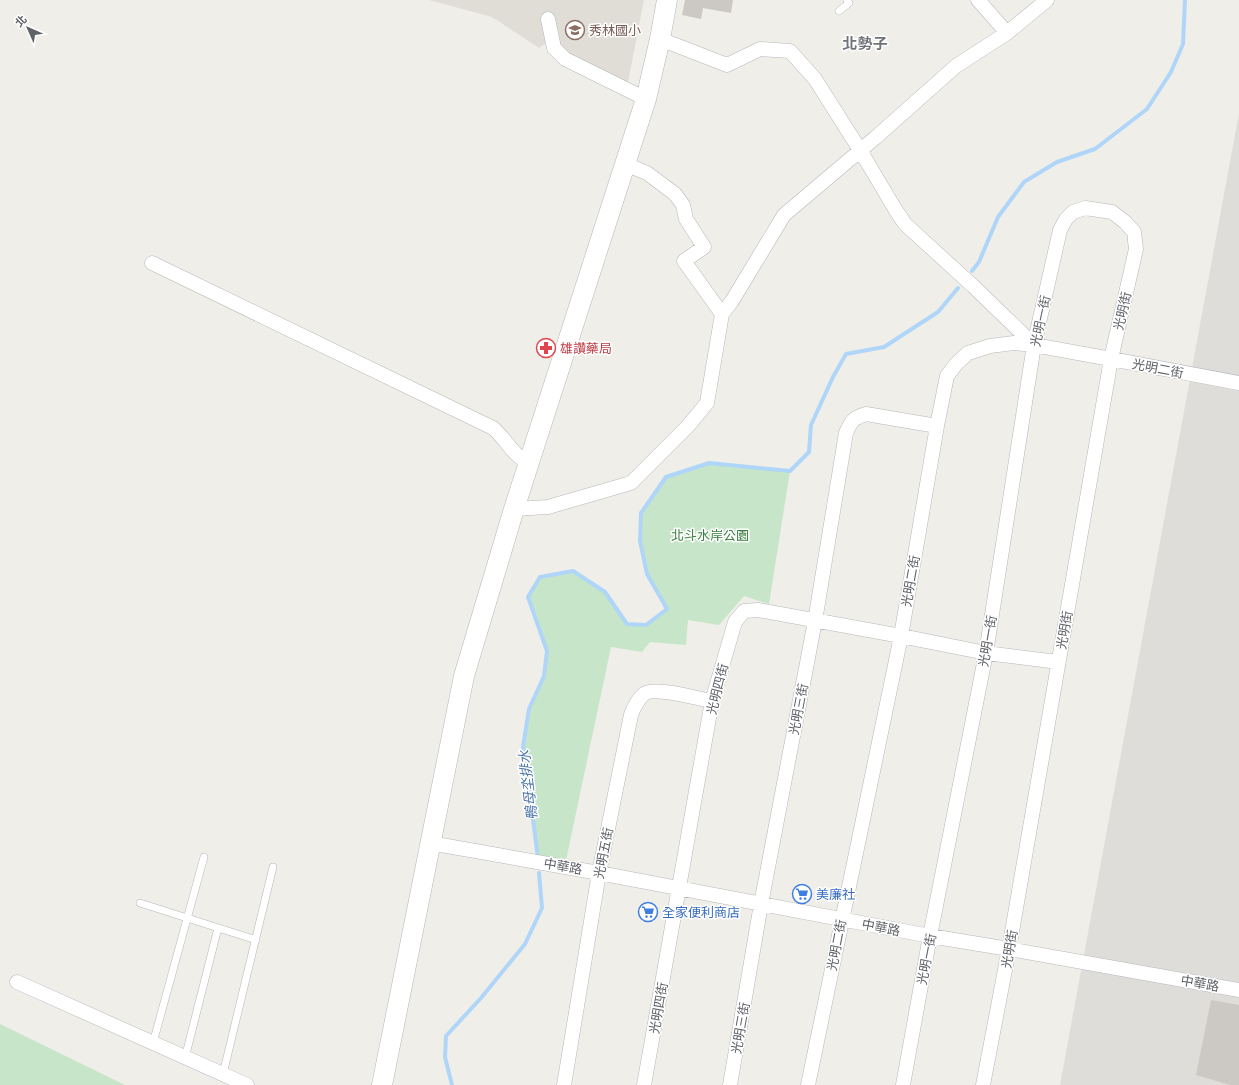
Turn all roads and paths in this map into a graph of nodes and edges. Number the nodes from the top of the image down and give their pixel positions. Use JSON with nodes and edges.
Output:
{"nodes":[{"id":1,"x":668,"y":0,"type":"edge"},
{"id":2,"x":847,"y":0,"type":"edge"},
{"id":3,"x":978,"y":0,"type":"edge"},
{"id":4,"x":1047,"y":0,"type":"edge"},
{"id":5,"x":839,"y":11,"type":"dead end"},
{"id":6,"x":548,"y":19,"type":"dead end"},
{"id":7,"x":1007,"y":32,"type":"junction"},
{"id":8,"x":660,"y":39,"type":"junction"},
{"id":9,"x":646,"y":99,"type":"junction"},
{"id":10,"x":860,"y":150,"type":"junction"},
{"id":11,"x":625,"y":164,"type":"junction"},
{"id":12,"x":1085,"y":208,"type":"joint"},
{"id":13,"x":152,"y":263,"type":"dead end"},
{"id":14,"x":722,"y":314,"type":"junction"},
{"id":15,"x":1034,"y":345,"type":"junction"},
{"id":16,"x":1111,"y":359,"type":"junction"},
{"id":17,"x":1239,"y":383,"type":"edge"},
{"id":18,"x":937,"y":426,"type":"junction"},
{"id":19,"x":529,"y":463,"type":"junction"},
{"id":20,"x":514,"y":509,"type":"junction"},
{"id":21,"x":815,"y":621,"type":"junction"},
{"id":22,"x":901,"y":636,"type":"junction"},
{"id":23,"x":986,"y":653,"type":"junction"},
{"id":24,"x":1058,"y":662,"type":"junction"},
{"id":25,"x":712,"y":701,"type":"junction"},
{"id":26,"x":430,"y":843,"type":"junction"},
{"id":27,"x":204,"y":857,"type":"dead end"},
{"id":28,"x":273,"y":867,"type":"dead end"},
{"id":29,"x":599,"y":873,"type":"junction"},
{"id":30,"x":679,"y":888,"type":"junction"},
{"id":31,"x":140,"y":903,"type":"dead end"},
{"id":32,"x":761,"y":904,"type":"junction"},
{"id":33,"x":186,"y":918,"type":"junction"},
{"id":34,"x":842,"y":919,"type":"junction"},
{"id":35,"x":218,"y":928,"type":"junction"},
{"id":36,"x":930,"y":936,"type":"junction"},
{"id":37,"x":256,"y":940,"type":"junction"},
{"id":38,"x":1009,"y":949,"type":"junction"},
{"id":39,"x":17,"y":982,"type":"dead end"},
{"id":40,"x":1239,"y":990,"type":"edge"},
{"id":41,"x":153,"y":1043,"type":"junction"},
{"id":42,"x":185,"y":1058,"type":"junction"},
{"id":43,"x":223,"y":1074,"type":"junction"},
{"id":44,"x":247,"y":1085,"type":"edge"},
{"id":45,"x":382,"y":1085,"type":"edge"},
{"id":46,"x":564,"y":1085,"type":"edge"},
{"id":47,"x":644,"y":1085,"type":"edge"},
{"id":48,"x":730,"y":1085,"type":"edge"},
{"id":49,"x":808,"y":1085,"type":"edge"},
{"id":50,"x":903,"y":1085,"type":"edge"},
{"id":51,"x":983,"y":1085,"type":"edge"}],
"edges":[{"from":1,"to":8,"type":"main road"},
{"from":2,"to":5,"type":"lane"},
{"from":3,"to":7,"type":"street"},
{"from":4,"to":7,"type":"street"},
{"from":6,"to":9,"type":"street"},
{"from":7,"to":10,"type":"street"},
{"from":8,"to":9,"type":"main road"},
{"from":8,"to":10,"type":"street"},
{"from":9,"to":11,"type":"main road"},
{"from":10,"to":14,"type":"street"},
{"from":10,"to":15,"type":"street"},
{"from":11,"to":14,"type":"street"},
{"from":11,"to":19,"type":"main road"},
{"from":12,"to":15,"type":"street","name":"光明一街"},
{"from":12,"to":16,"type":"street","name":"光明街"},
{"from":13,"to":19,"type":"street"},
{"from":14,"to":20,"type":"street"},
{"from":15,"to":16,"type":"street","name":"光明二街"},
{"from":15,"to":18,"type":"street","name":"光明二街"},
{"from":15,"to":23,"type":"street","name":"光明一街"},
{"from":16,"to":17,"type":"street","name":"光明二街"},
{"from":16,"to":24,"type":"street","name":"光明街"},
{"from":18,"to":21,"type":"street","name":"光明三街"},
{"from":18,"to":22,"type":"street","name":"光明二街"},
{"from":19,"to":20,"type":"main road"},
{"from":20,"to":26,"type":"main road"},
{"from":21,"to":22,"type":"street","name":"光明四街"},
{"from":21,"to":25,"type":"street","name":"光明四街"},
{"from":21,"to":32,"type":"street","name":"光明三街"},
{"from":22,"to":23,"type":"street","name":"光明四街"},
{"from":22,"to":34,"type":"street","name":"光明二街"},
{"from":23,"to":24,"type":"street","name":"光明四街"},
{"from":23,"to":36,"type":"street","name":"光明一街"},
{"from":24,"to":38,"type":"street","name":"光明街"},
{"from":25,"to":29,"type":"street","name":"光明五街"},
{"from":25,"to":30,"type":"street","name":"光明四街"},
{"from":26,"to":29,"type":"street","name":"中華路"},
{"from":26,"to":45,"type":"main road"},
{"from":27,"to":33,"type":"lane"},
{"from":28,"to":37,"type":"lane"},
{"from":29,"to":30,"type":"street","name":"中華路"},
{"from":29,"to":46,"type":"street","name":"光明五街"},
{"from":30,"to":32,"type":"street","name":"中華路"},
{"from":30,"to":47,"type":"street","name":"光明四街"},
{"from":31,"to":33,"type":"lane"},
{"from":32,"to":34,"type":"street","name":"中華路"},
{"from":32,"to":48,"type":"street","name":"光明三街"},
{"from":33,"to":35,"type":"lane"},
{"from":33,"to":41,"type":"lane"},
{"from":34,"to":36,"type":"street","name":"中華路"},
{"from":34,"to":49,"type":"street","name":"光明二街"},
{"from":35,"to":37,"type":"lane"},
{"from":35,"to":42,"type":"lane"},
{"from":36,"to":38,"type":"street","name":"中華路"},
{"from":36,"to":50,"type":"street","name":"光明一街"},
{"from":37,"to":43,"type":"lane"},
{"from":38,"to":40,"type":"street","name":"中華路"},
{"from":38,"to":51,"type":"street","name":"光明街"},
{"from":39,"to":41,"type":"street"},
{"from":41,"to":42,"type":"street"},
{"from":42,"to":43,"type":"street"},
{"from":43,"to":44,"type":"street"}]}
